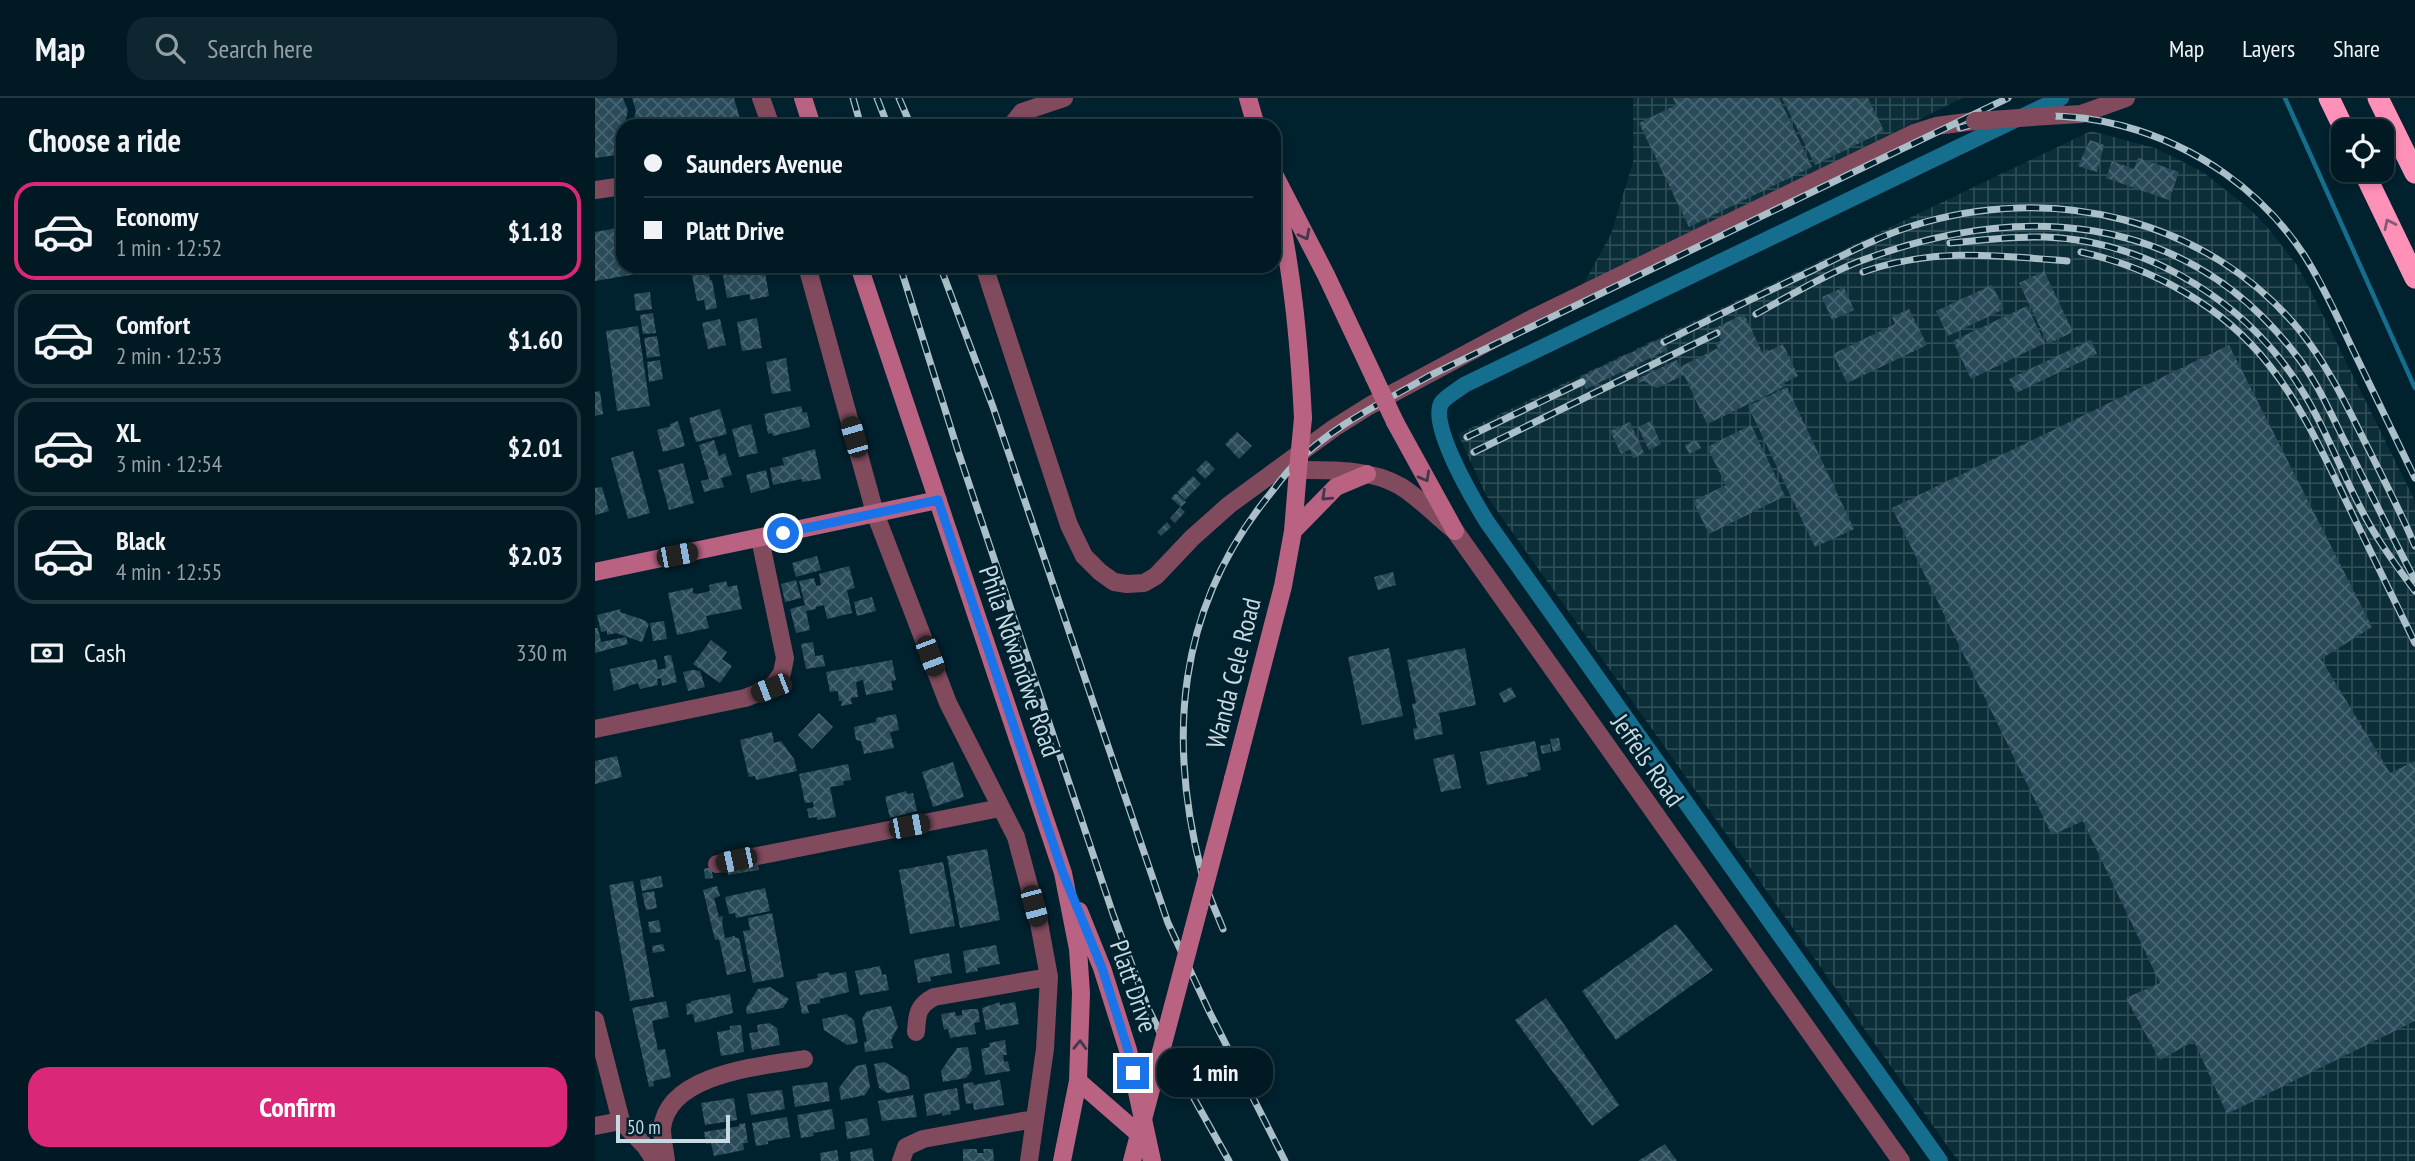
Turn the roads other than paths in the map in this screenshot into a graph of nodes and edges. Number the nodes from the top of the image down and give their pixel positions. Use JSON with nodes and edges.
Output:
{"nodes":[{"id":1,"x":761,"y":98,"type":"edge"},
{"id":2,"x":803,"y":98,"type":"edge"},
{"id":3,"x":1064,"y":98,"type":"edge"},
{"id":4,"x":1248,"y":98,"type":"edge"},
{"id":5,"x":2126,"y":98,"type":"edge"},
{"id":6,"x":2329,"y":98,"type":"edge"},
{"id":7,"x":2378,"y":98,"type":"edge"},
{"id":8,"x":768,"y":119,"type":"edge"},
{"id":9,"x":810,"y":119,"type":"edge"},
{"id":10,"x":1017,"y":119,"type":"edge"},
{"id":11,"x":1254,"y":119,"type":"edge"},
{"id":12,"x":2339,"y":119,"type":"edge"},
{"id":13,"x":2415,"y":173,"type":"edge"},
{"id":14,"x":2369,"y":182,"type":"edge"},
{"id":15,"x":616,"y":187,"type":"edge"},
{"id":16,"x":1281,"y":188,"type":"edge"},
{"id":17,"x":595,"y":190,"type":"edge"},
{"id":18,"x":1281,"y":217,"type":"edge"},
{"id":19,"x":809,"y":273,"type":"edge"},
{"id":20,"x":861,"y":273,"type":"edge"},
{"id":21,"x":986,"y":273,"type":"edge"},
{"id":22,"x":2415,"y":278,"type":"edge"},
{"id":23,"x":1299,"y":470,"type":"junction"},
{"id":24,"x":1367,"y":474,"type":"junction"},
{"id":25,"x":938,"y":500,"type":"junction"},
{"id":26,"x":875,"y":513,"type":"junction"},
{"id":27,"x":1293,"y":531,"type":"junction"},
{"id":28,"x":1455,"y":531,"type":"junction"},
{"id":29,"x":760,"y":539,"type":"junction"},
{"id":30,"x":595,"y":572,"type":"edge"},
{"id":31,"x":595,"y":729,"type":"edge"},
{"id":32,"x":1000,"y":808,"type":"junction"},
{"id":33,"x":717,"y":864,"type":"dead end"},
{"id":34,"x":1063,"y":873,"type":"junction"},
{"id":35,"x":1049,"y":977,"type":"junction"},
{"id":36,"x":595,"y":1020,"type":"edge"},
{"id":37,"x":916,"y":1032,"type":"dead end"},
{"id":38,"x":804,"y":1059,"type":"dead end"},
{"id":39,"x":1077,"y":1081,"type":"junction"},
{"id":40,"x":1034,"y":1119,"type":"junction"},
{"id":41,"x":621,"y":1121,"type":"junction"},
{"id":42,"x":595,"y":1126,"type":"edge"},
{"id":43,"x":1147,"y":1142,"type":"junction"},
{"id":44,"x":655,"y":1161,"type":"edge"},
{"id":45,"x":666,"y":1161,"type":"edge"},
{"id":46,"x":901,"y":1161,"type":"edge"},
{"id":47,"x":1029,"y":1161,"type":"edge"},
{"id":48,"x":1062,"y":1161,"type":"edge"},
{"id":49,"x":1132,"y":1161,"type":"edge"},
{"id":50,"x":1152,"y":1161,"type":"edge"},
{"id":51,"x":1901,"y":1161,"type":"edge"}],
"edges":[{"from":1,"to":8,"type":"street"},
{"from":2,"to":9,"type":"street"},
{"from":3,"to":10,"type":"street"},
{"from":4,"to":11,"type":"street"},
{"from":5,"to":21,"type":"street","bridge":true},
{"from":6,"to":12,"type":"highway"},
{"from":7,"to":13,"type":"highway"},
{"from":22,"to":14,"type":"highway","one_way":true},
{"from":15,"to":17,"type":"street"},
{"from":16,"to":28,"type":"street","one_way":true,"bridge":true},
{"from":18,"to":23,"type":"street","name":"Wanda Cele Road","bridge":true},
{"from":19,"to":26,"type":"street"},
{"from":20,"to":25,"type":"street","name":"Phila Ndwandwe Road"},
{"from":23,"to":24,"type":"street","name":"Jeffels Road"},
{"from":23,"to":27,"type":"street","name":"Wanda Cele Road"},
{"from":24,"to":27,"type":"street","one_way":true},
{"from":24,"to":28,"type":"street","name":"Jeffels Road"},
{"from":25,"to":26,"type":"street"},
{"from":25,"to":34,"type":"street","name":"Phila Ndwandwe Road"},
{"from":26,"to":29,"type":"street"},
{"from":26,"to":32,"type":"street"},
{"from":27,"to":49,"type":"street","name":"Wanda Cele Road","bridge":true},
{"from":28,"to":51,"type":"street","name":"Jeffels Road"},
{"from":29,"to":30,"type":"street"},
{"from":29,"to":31,"type":"street"},
{"from":32,"to":33,"type":"street"},
{"from":32,"to":35,"type":"street"},
{"from":39,"to":34,"type":"street","name":"Phila Ndwandwe Road","one_way":true},
{"from":34,"to":43,"type":"street","name":"Platt Drive"},
{"from":35,"to":37,"type":"street"},
{"from":35,"to":40,"type":"street"},
{"from":36,"to":41,"type":"street"},
{"from":38,"to":45,"type":"street"},
{"from":39,"to":43,"type":"street"},
{"from":39,"to":48,"type":"street","name":"Phila Ndwandwe Road"},
{"from":40,"to":46,"type":"street"},
{"from":40,"to":47,"type":"street"},
{"from":41,"to":42,"type":"street"},
{"from":41,"to":44,"type":"street"},
{"from":43,"to":50,"type":"street","name":"Platt Drive"}]}
